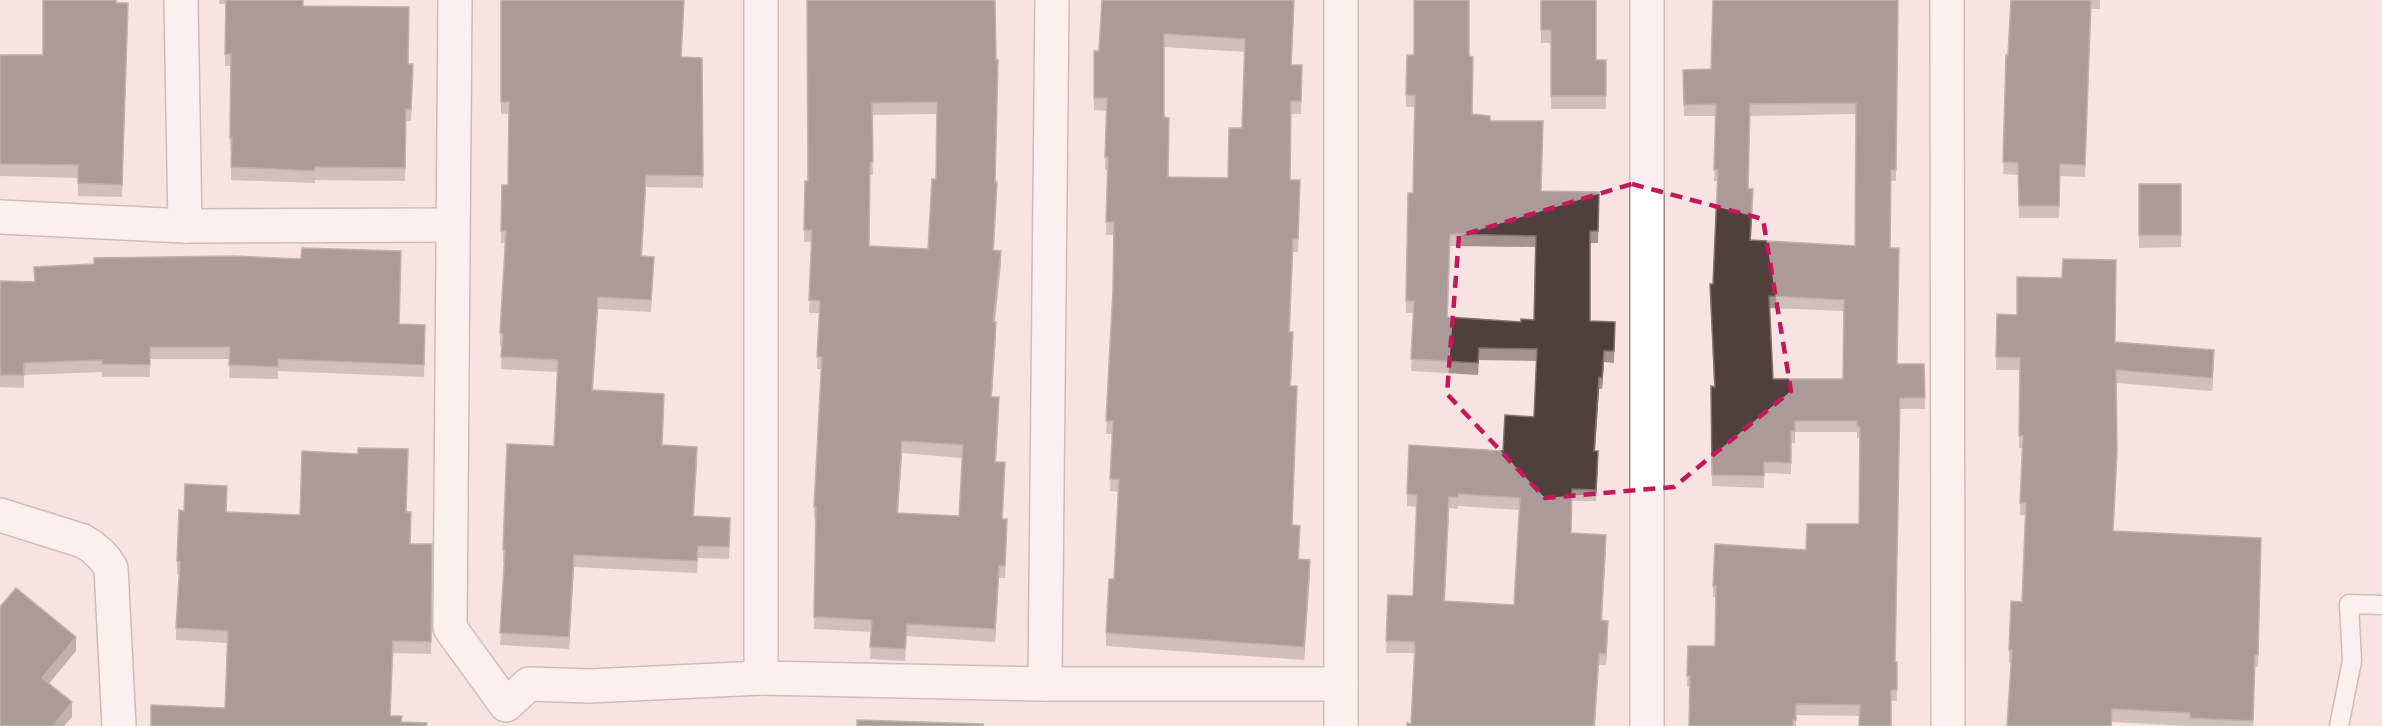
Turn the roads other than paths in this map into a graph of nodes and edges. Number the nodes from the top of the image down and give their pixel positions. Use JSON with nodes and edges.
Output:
{"nodes":[{"id":1,"x":181,"y":0,"type":"edge"},
{"id":2,"x":455,"y":0,"type":"edge"},
{"id":3,"x":761,"y":0,"type":"edge"},
{"id":4,"x":1052,"y":0,"type":"edge"},
{"id":5,"x":1341,"y":0,"type":"edge"},
{"id":6,"x":1647,"y":0,"type":"edge"},
{"id":7,"x":1947,"y":0,"type":"edge"},
{"id":8,"x":0,"y":217,"type":"edge"},
{"id":9,"x":453,"y":225,"type":"junction"},
{"id":10,"x":185,"y":226,"type":"junction"},
{"id":11,"x":0,"y":515,"type":"edge"},
{"id":12,"x":2382,"y":605,"type":"edge"},
{"id":13,"x":761,"y":678,"type":"junction"},
{"id":14,"x":1045,"y":684,"type":"junction"},
{"id":15,"x":1341,"y":684,"type":"junction"},
{"id":16,"x":503,"y":716,"type":"edge"},
{"id":17,"x":120,"y":726,"type":"edge"},
{"id":18,"x":1341,"y":726,"type":"edge"},
{"id":19,"x":1647,"y":726,"type":"edge"},
{"id":20,"x":1948,"y":726,"type":"edge"},
{"id":21,"x":2339,"y":726,"type":"edge"}],
"edges":[{"from":1,"to":10,"type":"street"},
{"from":2,"to":9,"type":"street"},
{"from":3,"to":13,"type":"street"},
{"from":4,"to":14,"type":"street"},
{"from":5,"to":15,"type":"street"},
{"from":6,"to":19,"type":"street"},
{"from":7,"to":20,"type":"street"},
{"from":8,"to":10,"type":"street"},
{"from":9,"to":10,"type":"street"},
{"from":9,"to":16,"type":"street"},
{"from":11,"to":17,"type":"street"},
{"from":12,"to":21,"type":"lane"},
{"from":13,"to":14,"type":"street"},
{"from":13,"to":16,"type":"street"},
{"from":14,"to":15,"type":"street"},
{"from":15,"to":18,"type":"street"}]}
